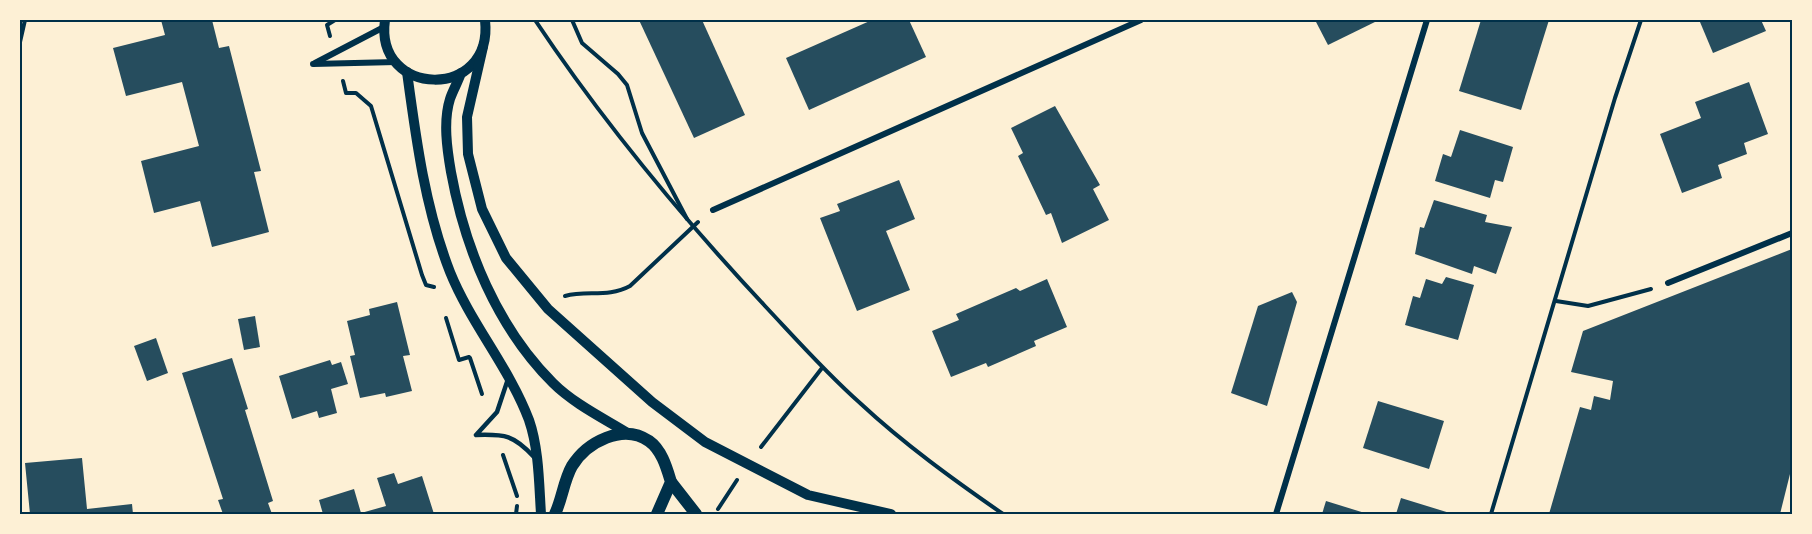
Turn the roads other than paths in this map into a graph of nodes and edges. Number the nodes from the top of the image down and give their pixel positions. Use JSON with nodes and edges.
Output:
{"nodes":[{"id":1,"x":1141,"y":20,"type":"edge"},
{"id":2,"x":1427,"y":20,"type":"edge"},
{"id":3,"x":384,"y":23,"type":"edge"},
{"id":4,"x":488,"y":23,"type":"edge"},
{"id":5,"x":483,"y":47,"type":"junction"},
{"id":6,"x":396,"y":62,"type":"junction"},
{"id":7,"x":407,"y":72,"type":"junction"},
{"id":8,"x":461,"y":73,"type":"junction"},
{"id":9,"x":713,"y":210,"type":"dead end"},
{"id":10,"x":1792,"y":233,"type":"edge"},
{"id":11,"x":1668,"y":283,"type":"road end"},
{"id":12,"x":508,"y":379,"type":"junction"},
{"id":13,"x":629,"y":434,"type":"junction"},
{"id":14,"x":536,"y":458,"type":"junction"},
{"id":15,"x":671,"y":482,"type":"junction"},
{"id":16,"x":541,"y":514,"type":"edge"},
{"id":17,"x":555,"y":514,"type":"edge"},
{"id":18,"x":657,"y":514,"type":"edge"},
{"id":19,"x":696,"y":514,"type":"edge"},
{"id":20,"x":891,"y":514,"type":"edge"},
{"id":21,"x":1276,"y":514,"type":"edge"}],
"edges":[{"from":1,"to":9,"type":"street"},
{"from":2,"to":21,"type":"street"},
{"from":3,"to":6,"type":"street"},
{"from":3,"to":6,"type":"street"},
{"from":4,"to":5,"type":"street"},
{"from":5,"to":8,"type":"street"},
{"from":5,"to":20,"type":"street"},
{"from":6,"to":7,"type":"street"},
{"from":7,"to":8,"type":"street"},
{"from":7,"to":12,"type":"street"},
{"from":8,"to":13,"type":"street"},
{"from":10,"to":11,"type":"street"},
{"from":12,"to":14,"type":"street"},
{"from":12,"to":14,"type":"lane"},
{"from":13,"to":15,"type":"main road"},
{"from":13,"to":17,"type":"main road"},
{"from":14,"to":16,"type":"street"},
{"from":15,"to":18,"type":"main road"},
{"from":15,"to":19,"type":"main road"}]}
